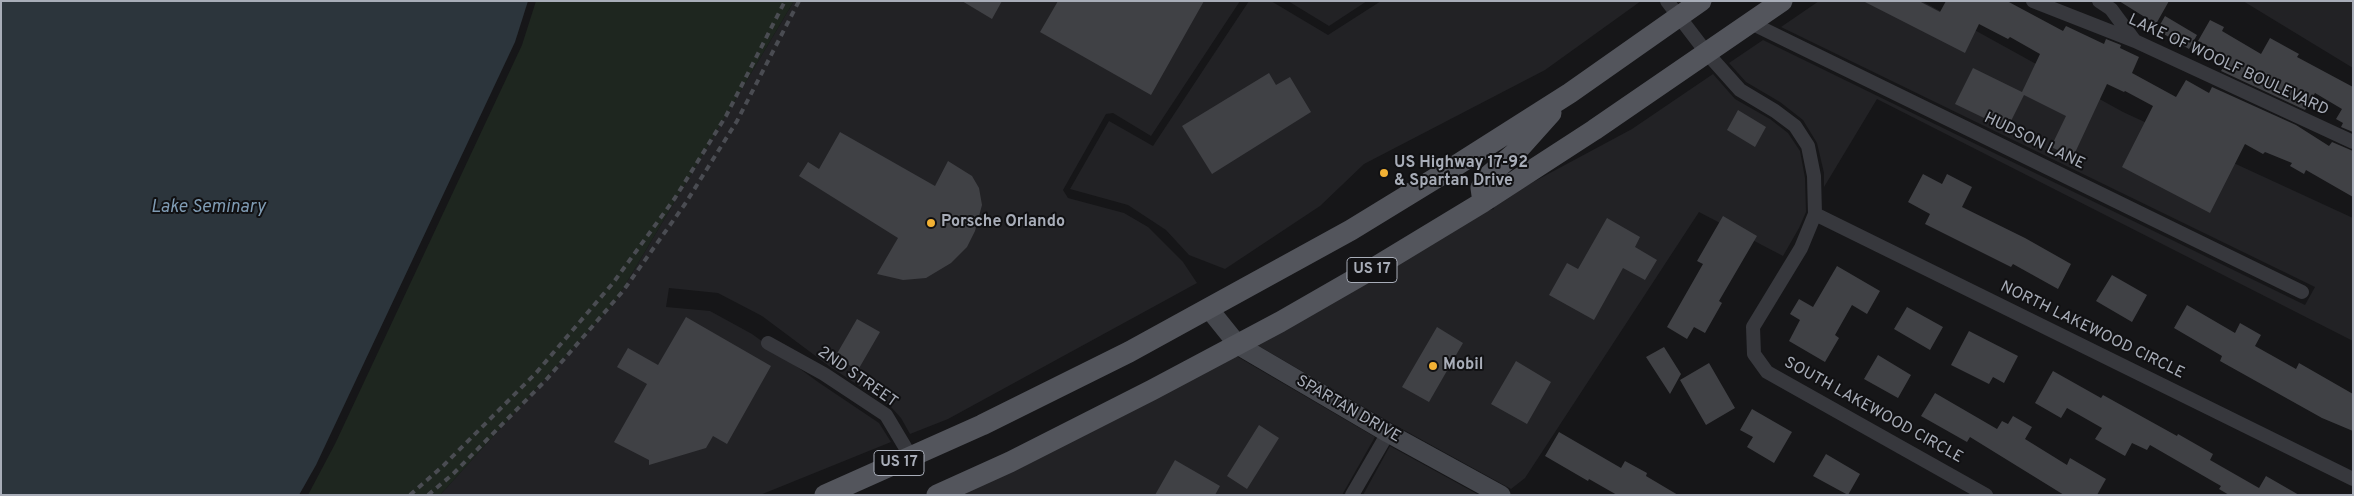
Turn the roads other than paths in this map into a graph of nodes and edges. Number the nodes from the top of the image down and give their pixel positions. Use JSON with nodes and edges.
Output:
{"nodes":[{"id":1,"x":1701,"y":1,"type":"edge"},
{"id":2,"x":1782,"y":1,"type":"edge"},
{"id":3,"x":2033,"y":1,"type":"edge"},
{"id":4,"x":2099,"y":1,"type":"edge"},
{"id":5,"x":1674,"y":9,"type":"edge"},
{"id":6,"x":1751,"y":23,"type":"junction"},
{"id":7,"x":2135,"y":41,"type":"junction"},
{"id":8,"x":1706,"y":52,"type":"junction"},
{"id":9,"x":1570,"y":93,"type":"junction"},
{"id":10,"x":2353,"y":142,"type":"edge"},
{"id":11,"x":1484,"y":202,"type":"junction"},
{"id":12,"x":1815,"y":214,"type":"junction"},
{"id":13,"x":2302,"y":292,"type":"dead end"},
{"id":14,"x":1209,"y":309,"type":"junction"},
{"id":15,"x":768,"y":344,"type":"dead end"},
{"id":16,"x":1238,"y":345,"type":"junction"},
{"id":17,"x":1388,"y":433,"type":"junction"},
{"id":18,"x":911,"y":457,"type":"junction"},
{"id":19,"x":2353,"y":479,"type":"edge"},
{"id":20,"x":825,"y":495,"type":"edge"},
{"id":21,"x":938,"y":495,"type":"edge"},
{"id":22,"x":1352,"y":495,"type":"edge"},
{"id":23,"x":1501,"y":495,"type":"edge"},
{"id":24,"x":1986,"y":495,"type":"edge"}],
"edges":[{"from":1,"to":5,"type":"main road","number":"US 17"},
{"from":2,"to":6,"type":"main road","number":"US 17"},
{"from":3,"to":7,"type":"street","name":"LAKE OF WOOLF BOULEVARD"},
{"from":4,"to":7,"type":"street"},
{"from":5,"to":8,"type":"street"},
{"from":5,"to":9,"type":"main road","number":"US 17"},
{"from":6,"to":8,"type":"main road","number":"US 17"},
{"from":6,"to":13,"type":"street","name":"HUDSON LANE"},
{"from":7,"to":10,"type":"street","name":"LAKE OF WOOLF BOULEVARD"},
{"from":8,"to":11,"type":"main road","number":"US 17"},
{"from":8,"to":12,"type":"street"},
{"from":9,"to":11,"type":"main road"},
{"from":9,"to":14,"type":"main road","number":"US 17"},
{"from":11,"to":16,"type":"main road","number":"US 17"},
{"from":12,"to":19,"type":"street","name":"NORTH LAKEWOOD CIRCLE"},
{"from":12,"to":24,"type":"street","name":"SOUTH LAKEWOOD CIRCLE"},
{"from":14,"to":16,"type":"street","name":"SPARTAN DRIVE"},
{"from":14,"to":18,"type":"main road","number":"US 17"},
{"from":15,"to":18,"type":"street","name":"2ND STREET"},
{"from":16,"to":17,"type":"street","name":"SPARTAN DRIVE"},
{"from":16,"to":21,"type":"main road","number":"US 17"},
{"from":17,"to":22,"type":"street"},
{"from":17,"to":23,"type":"street","name":"SPARTAN DRIVE"},
{"from":18,"to":20,"type":"main road","number":"US 17"}]}
